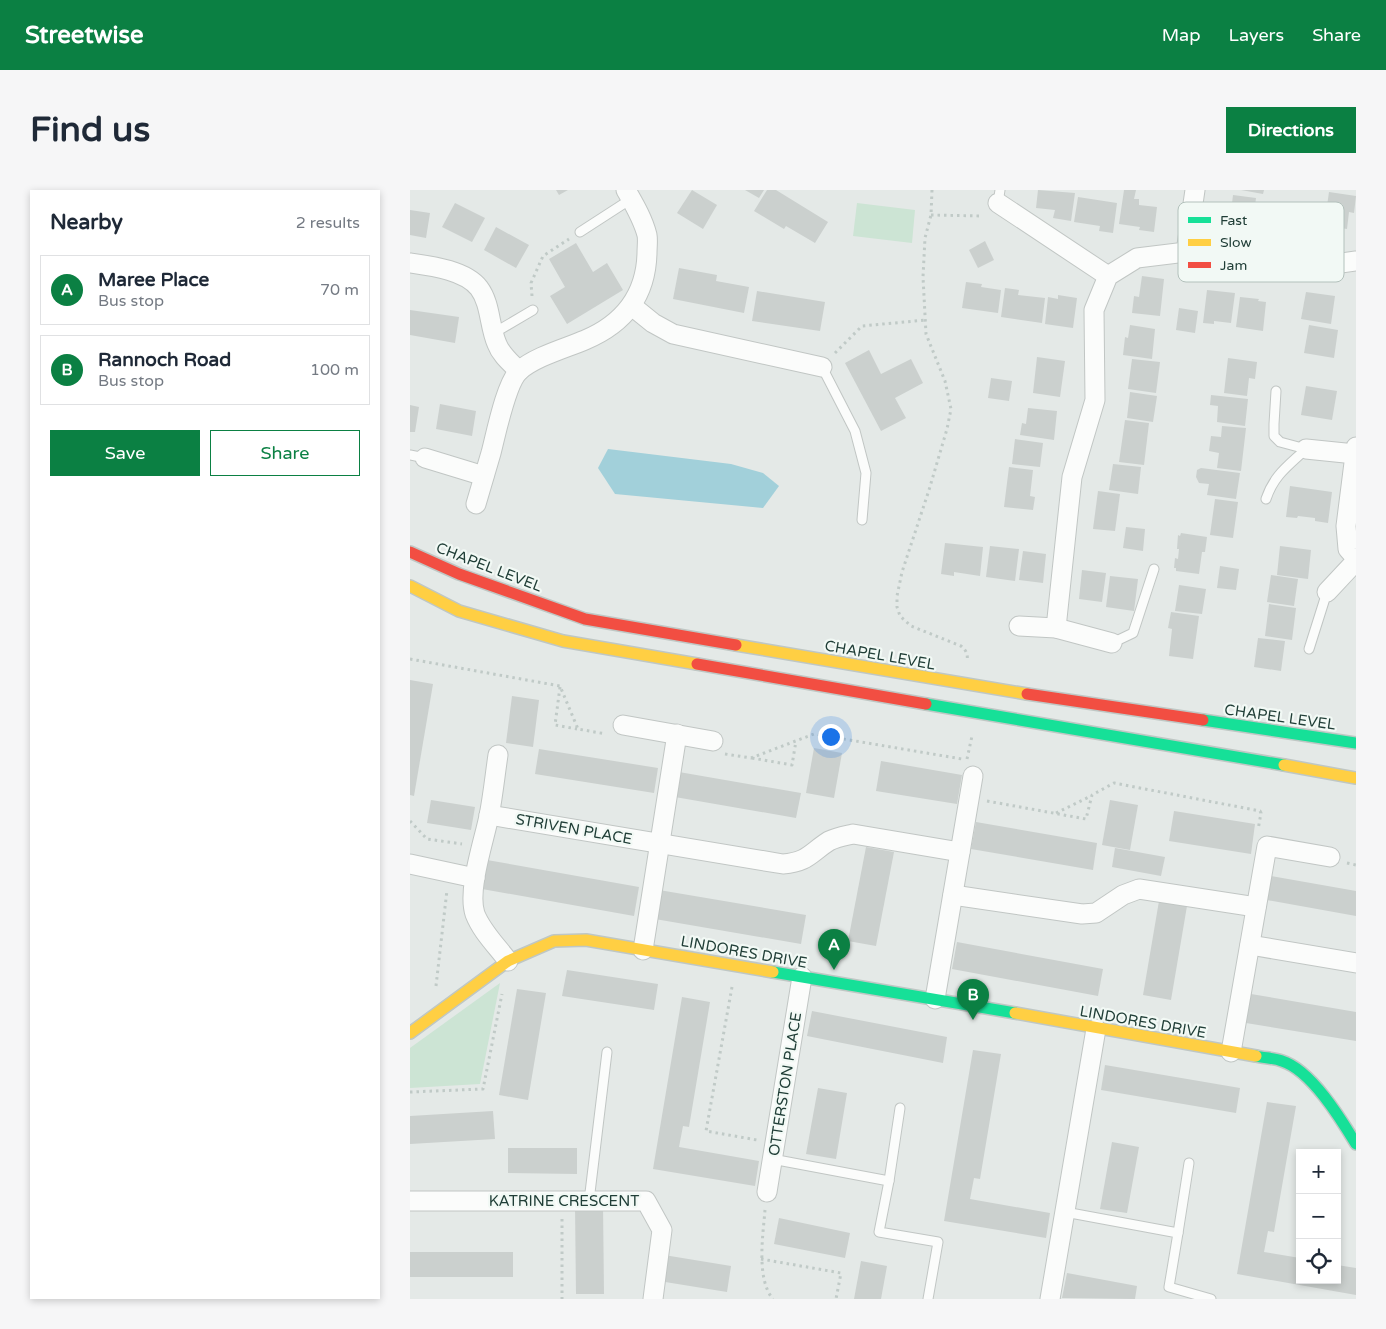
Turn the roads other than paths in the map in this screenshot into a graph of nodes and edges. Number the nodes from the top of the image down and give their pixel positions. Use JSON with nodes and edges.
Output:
{"nodes":[{"id":1,"x":628,"y":193,"type":"edge"},
{"id":2,"x":999,"y":197,"type":"edge"},
{"id":3,"x":580,"y":232,"type":"road end"},
{"id":4,"x":1178,"y":253,"type":"edge"},
{"id":5,"x":410,"y":263,"type":"edge"},
{"id":6,"x":1108,"y":276,"type":"junction"},
{"id":7,"x":632,"y":306,"type":"junction"},
{"id":8,"x":533,"y":310,"type":"road end"},
{"id":9,"x":494,"y":333,"type":"junction"},
{"id":10,"x":822,"y":367,"type":"joint"},
{"id":11,"x":519,"y":371,"type":"junction"},
{"id":12,"x":1276,"y":391,"type":"dead end"},
{"id":13,"x":1306,"y":449,"type":"junction"},
{"id":14,"x":1356,"y":451,"type":"edge"},
{"id":15,"x":418,"y":456,"type":"edge"},
{"id":16,"x":484,"y":476,"type":"junction"},
{"id":17,"x":1266,"y":500,"type":"dead end"},
{"id":18,"x":476,"y":504,"type":"dead end"},
{"id":19,"x":862,"y":520,"type":"dead end"},
{"id":20,"x":410,"y":552,"type":"edge"},
{"id":21,"x":1356,"y":560,"type":"edge"},
{"id":22,"x":1154,"y":569,"type":"dead end"},
{"id":23,"x":410,"y":586,"type":"edge"},
{"id":24,"x":1327,"y":592,"type":"joint"},
{"id":25,"x":1019,"y":626,"type":"dead end"},
{"id":26,"x":1056,"y":628,"type":"junction"},
{"id":27,"x":1112,"y":643,"type":"joint"},
{"id":28,"x":1309,"y":649,"type":"dead end"},
{"id":29,"x":623,"y":725,"type":"dead end"},
{"id":30,"x":677,"y":734,"type":"junction"},
{"id":31,"x":713,"y":741,"type":"dead end"},
{"id":32,"x":1356,"y":743,"type":"edge"},
{"id":33,"x":498,"y":755,"type":"dead end"},
{"id":34,"x":973,"y":776,"type":"dead end"},
{"id":35,"x":1356,"y":778,"type":"edge"},
{"id":36,"x":489,"y":815,"type":"junction"},
{"id":37,"x":659,"y":843,"type":"junction"},
{"id":38,"x":960,"y":852,"type":"junction"},
{"id":39,"x":1330,"y":857,"type":"dead end"},
{"id":40,"x":410,"y":864,"type":"edge"},
{"id":41,"x":475,"y":878,"type":"junction"},
{"id":42,"x":953,"y":895,"type":"junction"},
{"id":43,"x":1256,"y":908,"type":"junction"},
{"id":44,"x":1250,"y":945,"type":"junction"},
{"id":45,"x":643,"y":950,"type":"junction"},
{"id":46,"x":508,"y":961,"type":"junction"},
{"id":47,"x":1356,"y":963,"type":"edge"},
{"id":48,"x":802,"y":977,"type":"junction"},
{"id":49,"x":935,"y":999,"type":"junction"},
{"id":50,"x":1096,"y":1029,"type":"junction"},
{"id":51,"x":410,"y":1033,"type":"edge"},
{"id":52,"x":607,"y":1052,"type":"dead end"},
{"id":53,"x":1231,"y":1052,"type":"junction"},
{"id":54,"x":900,"y":1108,"type":"dead end"},
{"id":55,"x":1356,"y":1144,"type":"edge"},
{"id":56,"x":773,"y":1151,"type":"junction"},
{"id":57,"x":1189,"y":1163,"type":"dead end"},
{"id":58,"x":889,"y":1181,"type":"junction"},
{"id":59,"x":767,"y":1192,"type":"road end"},
{"id":60,"x":410,"y":1201,"type":"edge"},
{"id":61,"x":589,"y":1201,"type":"junction"},
{"id":62,"x":1065,"y":1212,"type":"junction"},
{"id":63,"x":1178,"y":1234,"type":"junction"},
{"id":64,"x":653,"y":1299,"type":"edge"},
{"id":65,"x":928,"y":1299,"type":"edge"},
{"id":66,"x":1050,"y":1299,"type":"edge"},
{"id":67,"x":1211,"y":1299,"type":"edge"}],
"edges":[{"from":1,"to":3,"type":"lane"},
{"from":1,"to":7,"type":"street"},
{"from":2,"to":6,"type":"street"},
{"from":4,"to":6,"type":"street"},
{"from":5,"to":9,"type":"street"},
{"from":6,"to":26,"type":"street"},
{"from":7,"to":10,"type":"street"},
{"from":7,"to":11,"type":"street"},
{"from":8,"to":9,"type":"lane"},
{"from":9,"to":11,"type":"street"},
{"from":10,"to":19,"type":"lane"},
{"from":11,"to":16,"type":"street"},
{"from":12,"to":13,"type":"lane"},
{"from":13,"to":14,"type":"street"},
{"from":13,"to":17,"type":"lane"},
{"from":14,"to":21,"type":"street"},
{"from":15,"to":16,"type":"street"},
{"from":16,"to":18,"type":"street"},
{"from":20,"to":32,"type":"main road","name":"CHAPEL LEVEL"},
{"from":21,"to":24,"type":"street"},
{"from":22,"to":27,"type":"lane"},
{"from":23,"to":35,"type":"main road"},
{"from":24,"to":28,"type":"lane"},
{"from":25,"to":26,"type":"street"},
{"from":26,"to":27,"type":"street"},
{"from":29,"to":30,"type":"street"},
{"from":30,"to":31,"type":"street"},
{"from":30,"to":37,"type":"street"},
{"from":33,"to":36,"type":"street"},
{"from":34,"to":38,"type":"street"},
{"from":36,"to":37,"type":"street","name":"STRIVEN PLACE"},
{"from":36,"to":41,"type":"street"},
{"from":37,"to":38,"type":"street","name":"STRIVEN PLACE"},
{"from":37,"to":45,"type":"street"},
{"from":38,"to":42,"type":"street"},
{"from":39,"to":43,"type":"street"},
{"from":40,"to":41,"type":"street"},
{"from":41,"to":46,"type":"street"},
{"from":42,"to":43,"type":"street"},
{"from":42,"to":49,"type":"street"},
{"from":43,"to":44,"type":"street"},
{"from":44,"to":47,"type":"street"},
{"from":44,"to":53,"type":"street"},
{"from":45,"to":46,"type":"main road","name":"LINDORES DRIVE"},
{"from":45,"to":48,"type":"main road","name":"LINDORES DRIVE"},
{"from":46,"to":51,"type":"main road","name":"LINDORES DRIVE"},
{"from":48,"to":49,"type":"main road","name":"LINDORES DRIVE"},
{"from":48,"to":56,"type":"street","name":"OTTERSTON PLACE"},
{"from":49,"to":50,"type":"main road","name":"LINDORES DRIVE"},
{"from":50,"to":53,"type":"main road","name":"LINDORES DRIVE"},
{"from":50,"to":62,"type":"street"},
{"from":52,"to":61,"type":"lane"},
{"from":53,"to":55,"type":"main road","name":"LINDORES DRIVE"},
{"from":54,"to":58,"type":"lane"},
{"from":56,"to":58,"type":"lane"},
{"from":56,"to":59,"type":"street","name":"OTTERSTON PLACE"},
{"from":57,"to":63,"type":"lane"},
{"from":58,"to":65,"type":"lane"},
{"from":60,"to":61,"type":"street","name":"KATRINE CRESCENT"},
{"from":61,"to":64,"type":"street","name":"KATRINE CRESCENT"},
{"from":62,"to":63,"type":"lane"},
{"from":62,"to":66,"type":"street"},
{"from":63,"to":67,"type":"lane"}]}
